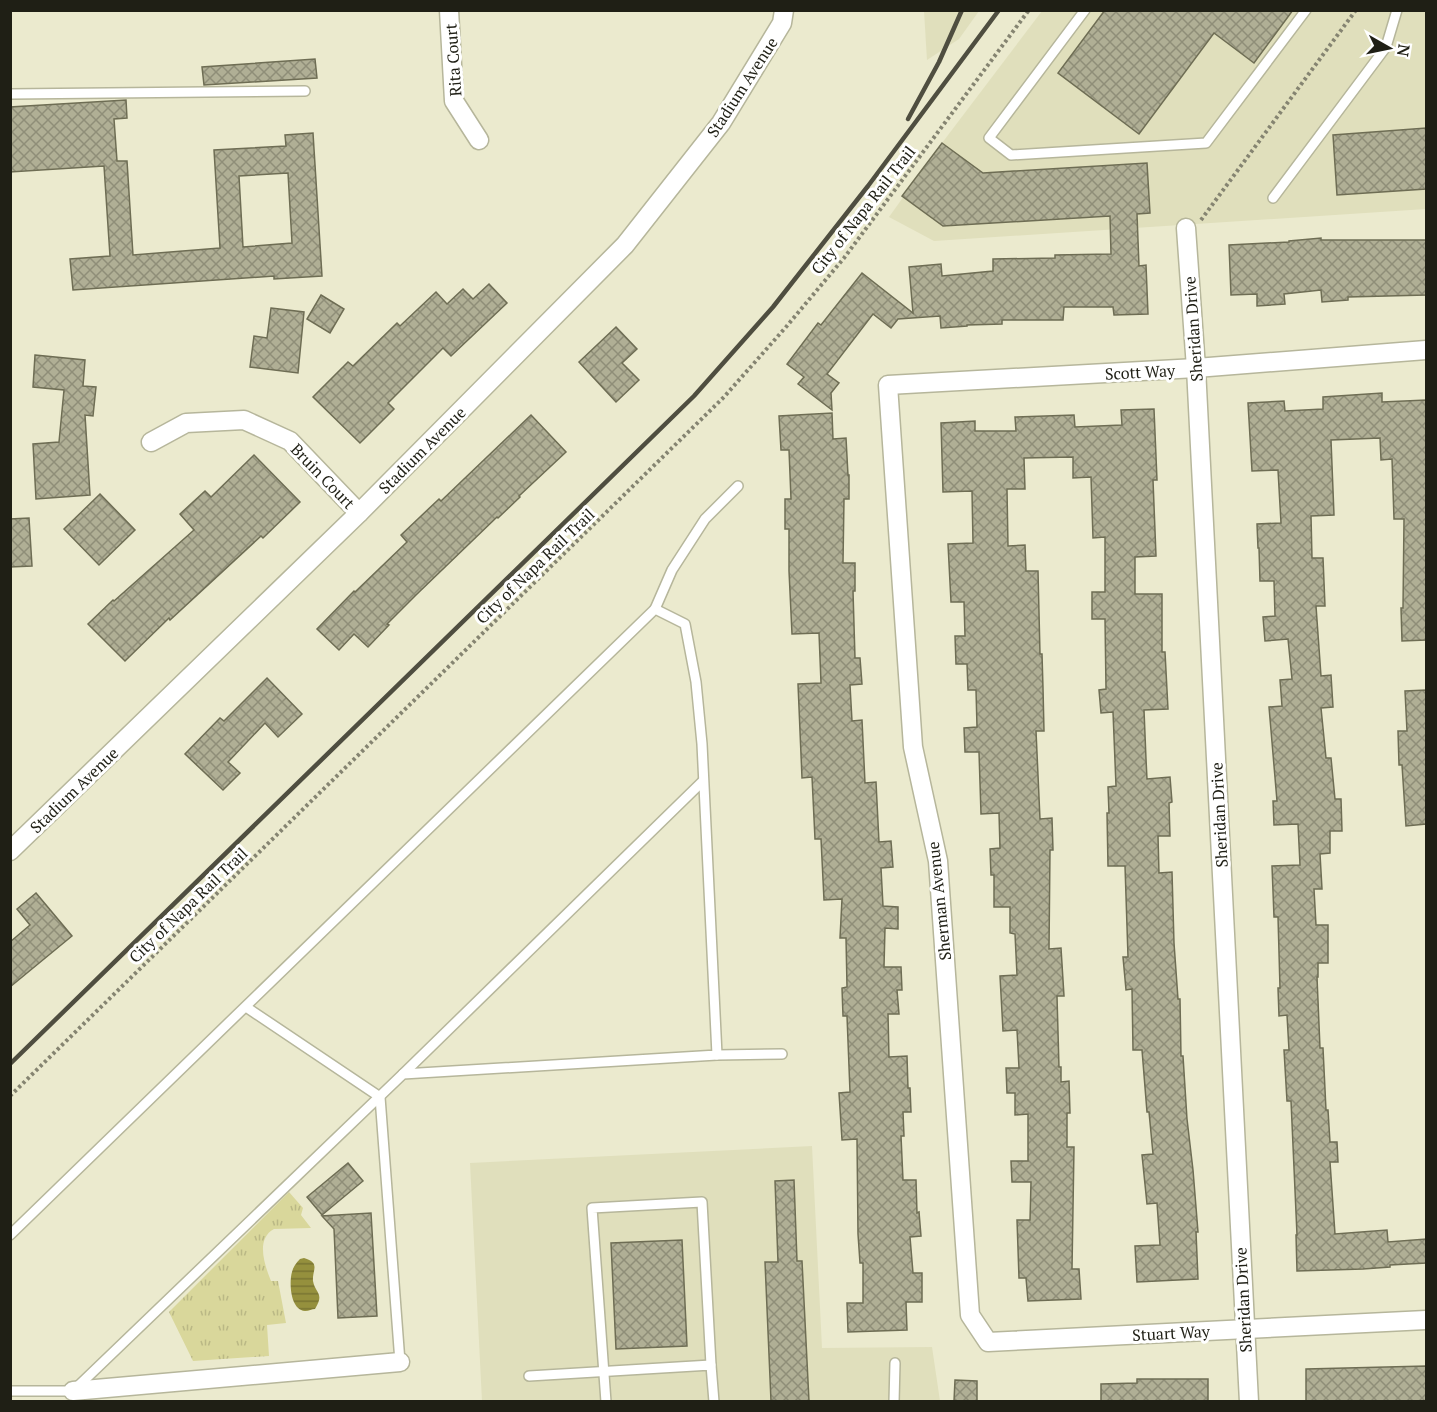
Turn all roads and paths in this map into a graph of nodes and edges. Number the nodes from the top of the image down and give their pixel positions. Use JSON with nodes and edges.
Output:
{"nodes":[{"id":1,"x":449,"y":10,"type":"edge"},
{"id":2,"x":784,"y":10,"type":"edge"},
{"id":3,"x":1029,"y":10,"type":"edge"},
{"id":4,"x":1085,"y":10,"type":"edge"},
{"id":5,"x":1306,"y":10,"type":"edge"},
{"id":6,"x":1356,"y":10,"type":"edge"},
{"id":7,"x":1397,"y":10,"type":"edge"},
{"id":8,"x":304,"y":91,"type":"dead end"},
{"id":9,"x":10,"y":94,"type":"edge"},
{"id":10,"x":479,"y":140,"type":"dead end"},
{"id":11,"x":1272,"y":198,"type":"dead end"},
{"id":12,"x":1186,"y":228,"type":"joint"},
{"id":13,"x":1426,"y":350,"type":"edge"},
{"id":14,"x":1196,"y":368,"type":"junction"},
{"id":15,"x":888,"y":385,"type":"joint"},
{"id":16,"x":151,"y":442,"type":"dead end"},
{"id":17,"x":738,"y":486,"type":"dead end"},
{"id":18,"x":359,"y":513,"type":"junction"},
{"id":19,"x":655,"y":609,"type":"junction"},
{"id":20,"x":703,"y":782,"type":"junction"},
{"id":21,"x":10,"y":851,"type":"edge"},
{"id":22,"x":246,"y":1006,"type":"junction"},
{"id":23,"x":783,"y":1054,"type":"dead end"},
{"id":24,"x":717,"y":1055,"type":"junction"},
{"id":25,"x":403,"y":1074,"type":"junction"},
{"id":26,"x":10,"y":1096,"type":"edge"},
{"id":27,"x":380,"y":1097,"type":"junction"},
{"id":28,"x":10,"y":1235,"type":"edge"},
{"id":29,"x":1426,"y":1320,"type":"edge"},
{"id":30,"x":1245,"y":1329,"type":"junction"},
{"id":31,"x":988,"y":1342,"type":"joint"},
{"id":32,"x":400,"y":1362,"type":"joint"},
{"id":33,"x":895,"y":1363,"type":"dead end"},
{"id":34,"x":711,"y":1365,"type":"junction"},
{"id":35,"x":604,"y":1372,"type":"junction"},
{"id":36,"x":529,"y":1376,"type":"dead end"},
{"id":37,"x":10,"y":1391,"type":"edge"},
{"id":38,"x":73,"y":1391,"type":"junction"},
{"id":39,"x":606,"y":1401,"type":"edge"},
{"id":40,"x":714,"y":1401,"type":"edge"},
{"id":41,"x":894,"y":1401,"type":"edge"},
{"id":42,"x":1249,"y":1401,"type":"edge"}],
"edges":[{"from":1,"to":10,"type":"street","name":"Rita Court"},
{"from":2,"to":18,"type":"street","name":"Stadium Avenue"},
{"from":3,"to":26,"type":"path","name":"City of Napa Rail Trail"},
{"from":4,"to":5,"type":"lane"},
{"from":6,"to":12,"type":"path"},
{"from":7,"to":11,"type":"lane"},
{"from":8,"to":9,"type":"lane"},
{"from":12,"to":14,"type":"street","name":"Sheridan Drive"},
{"from":13,"to":14,"type":"street","name":"Scott Way"},
{"from":14,"to":15,"type":"street","name":"Scott Way"},
{"from":14,"to":30,"type":"street","name":"Sheridan Drive"},
{"from":15,"to":31,"type":"street","name":"Sherman Avenue"},
{"from":16,"to":18,"type":"street","name":"Bruin Court"},
{"from":17,"to":19,"type":"lane"},
{"from":18,"to":21,"type":"street","name":"Stadium Avenue"},
{"from":19,"to":20,"type":"lane"},
{"from":19,"to":22,"type":"lane"},
{"from":20,"to":24,"type":"lane"},
{"from":20,"to":25,"type":"lane"},
{"from":22,"to":27,"type":"lane"},
{"from":22,"to":28,"type":"lane"},
{"from":23,"to":24,"type":"lane"},
{"from":24,"to":25,"type":"lane"},
{"from":25,"to":27,"type":"lane"},
{"from":27,"to":32,"type":"lane"},
{"from":27,"to":38,"type":"lane"},
{"from":29,"to":30,"type":"street","name":"Stuart Way"},
{"from":30,"to":31,"type":"street","name":"Stuart Way"},
{"from":30,"to":42,"type":"street","name":"Sheridan Drive"},
{"from":32,"to":38,"type":"street"},
{"from":33,"to":41,"type":"lane"},
{"from":34,"to":35,"type":"lane"},
{"from":34,"to":35,"type":"lane"},
{"from":34,"to":40,"type":"lane"},
{"from":35,"to":36,"type":"lane"},
{"from":35,"to":39,"type":"lane"},
{"from":37,"to":38,"type":"lane"}]}
